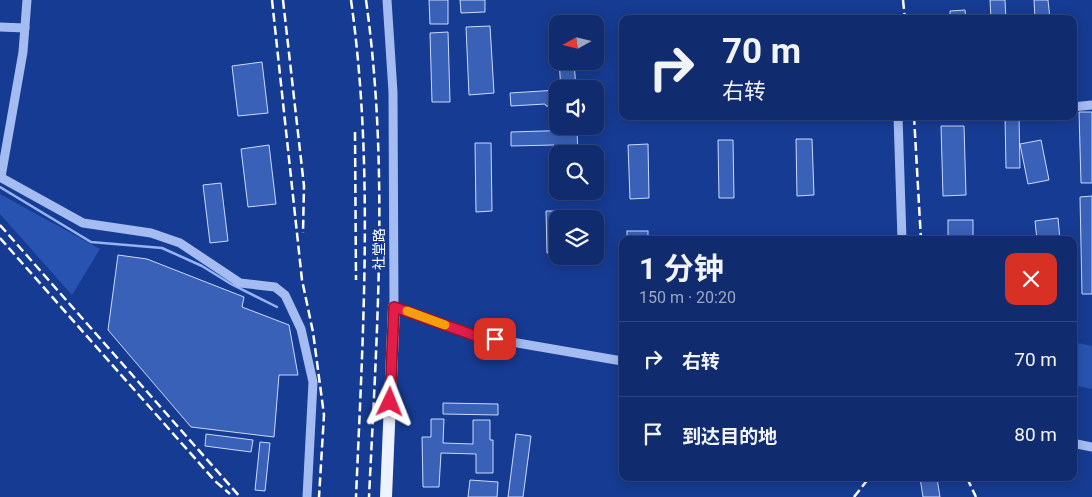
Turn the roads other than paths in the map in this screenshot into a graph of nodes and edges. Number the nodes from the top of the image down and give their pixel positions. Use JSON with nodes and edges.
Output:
{"nodes":[{"id":1,"x":27,"y":0,"type":"edge"},
{"id":2,"x":387,"y":0,"type":"edge"},
{"id":3,"x":0,"y":27,"type":"edge"},
{"id":4,"x":25,"y":28,"type":"junction"},
{"id":5,"x":1092,"y":106,"type":"edge"},
{"id":6,"x":1077,"y":107,"type":"edge"},
{"id":7,"x":898,"y":120,"type":"edge"},
{"id":8,"x":0,"y":177,"type":"edge"},
{"id":9,"x":902,"y":236,"type":"edge"},
{"id":10,"x":394,"y":307,"type":"junction"},
{"id":11,"x":619,"y":360,"type":"edge"},
{"id":12,"x":1077,"y":445,"type":"edge"},
{"id":13,"x":1092,"y":447,"type":"edge"},
{"id":14,"x":307,"y":497,"type":"edge"},
{"id":15,"x":386,"y":497,"type":"edge"}],
"edges":[{"from":1,"to":4,"type":"street"},
{"from":2,"to":10,"type":"street","name":"社堂路"},
{"from":3,"to":4,"type":"street"},
{"from":4,"to":8,"type":"street"},
{"from":5,"to":6,"type":"street"},
{"from":7,"to":9,"type":"street"},
{"from":8,"to":14,"type":"street"},
{"from":10,"to":11,"type":"street"},
{"from":10,"to":15,"type":"main road","name":"社堂路"},
{"from":12,"to":13,"type":"street"}]}
